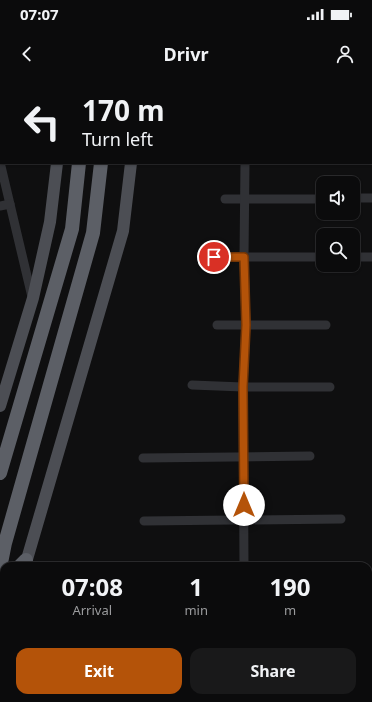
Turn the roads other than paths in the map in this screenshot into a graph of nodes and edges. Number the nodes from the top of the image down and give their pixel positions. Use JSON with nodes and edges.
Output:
{"nodes":[{"id":1,"x":0,"y":164,"type":"edge"},
{"id":2,"x":57,"y":164,"type":"edge"},
{"id":3,"x":79,"y":164,"type":"edge"},
{"id":4,"x":101,"y":164,"type":"edge"},
{"id":5,"x":132,"y":164,"type":"edge"},
{"id":6,"x":245,"y":164,"type":"edge"},
{"id":7,"x":360,"y":198,"type":"edge"},
{"id":8,"x":372,"y":198,"type":"edge"},
{"id":9,"x":225,"y":199,"type":"dead end"},
{"id":10,"x":246,"y":199,"type":"junction"},
{"id":11,"x":316,"y":199,"type":"edge"},
{"id":12,"x":10,"y":204,"type":"junction"},
{"id":13,"x":0,"y":206,"type":"edge"},
{"id":14,"x":214,"y":257,"type":"dead end"},
{"id":15,"x":244,"y":257,"type":"junction"},
{"id":16,"x":316,"y":257,"type":"edge"},
{"id":17,"x":360,"y":257,"type":"edge"},
{"id":18,"x":372,"y":257,"type":"edge"},
{"id":19,"x":33,"y":298,"type":"junction"},
{"id":20,"x":217,"y":324,"type":"dead end"},
{"id":21,"x":246,"y":325,"type":"junction"},
{"id":22,"x":326,"y":325,"type":"dead end"},
{"id":23,"x":192,"y":385,"type":"dead end"},
{"id":24,"x":243,"y":387,"type":"junction"},
{"id":25,"x":330,"y":387,"type":"dead end"},
{"id":26,"x":0,"y":406,"type":"edge"},
{"id":27,"x":310,"y":456,"type":"dead end"},
{"id":28,"x":244,"y":457,"type":"junction"},
{"id":29,"x":143,"y":458,"type":"dead end"},
{"id":30,"x":0,"y":473,"type":"edge"},
{"id":31,"x":341,"y":519,"type":"dead end"},
{"id":32,"x":144,"y":521,"type":"dead end"},
{"id":33,"x":244,"y":521,"type":"junction"},
{"id":34,"x":1,"y":562,"type":"edge"},
{"id":35,"x":25,"y":562,"type":"edge"},
{"id":36,"x":244,"y":562,"type":"edge"}],
"edges":[{"from":1,"to":12,"type":"street"},
{"from":2,"to":19,"type":"main road"},
{"from":3,"to":30,"type":"highway"},
{"from":4,"to":34,"type":"highway"},
{"from":5,"to":35,"type":"main road"},
{"from":6,"to":10,"type":"street"},
{"from":7,"to":8,"type":"street"},
{"from":9,"to":10,"type":"street"},
{"from":10,"to":11,"type":"street"},
{"from":10,"to":15,"type":"street"},
{"from":12,"to":13,"type":"street"},
{"from":12,"to":19,"type":"street"},
{"from":14,"to":15,"type":"street"},
{"from":15,"to":16,"type":"street"},
{"from":15,"to":21,"type":"street"},
{"from":17,"to":18,"type":"street"},
{"from":19,"to":26,"type":"main road"},
{"from":20,"to":21,"type":"street"},
{"from":21,"to":22,"type":"street"},
{"from":21,"to":24,"type":"street"},
{"from":23,"to":24,"type":"street"},
{"from":24,"to":25,"type":"street"},
{"from":24,"to":28,"type":"street"},
{"from":27,"to":28,"type":"street"},
{"from":28,"to":29,"type":"street"},
{"from":28,"to":33,"type":"street"},
{"from":31,"to":33,"type":"street"},
{"from":32,"to":33,"type":"street"},
{"from":33,"to":36,"type":"street"}]}
